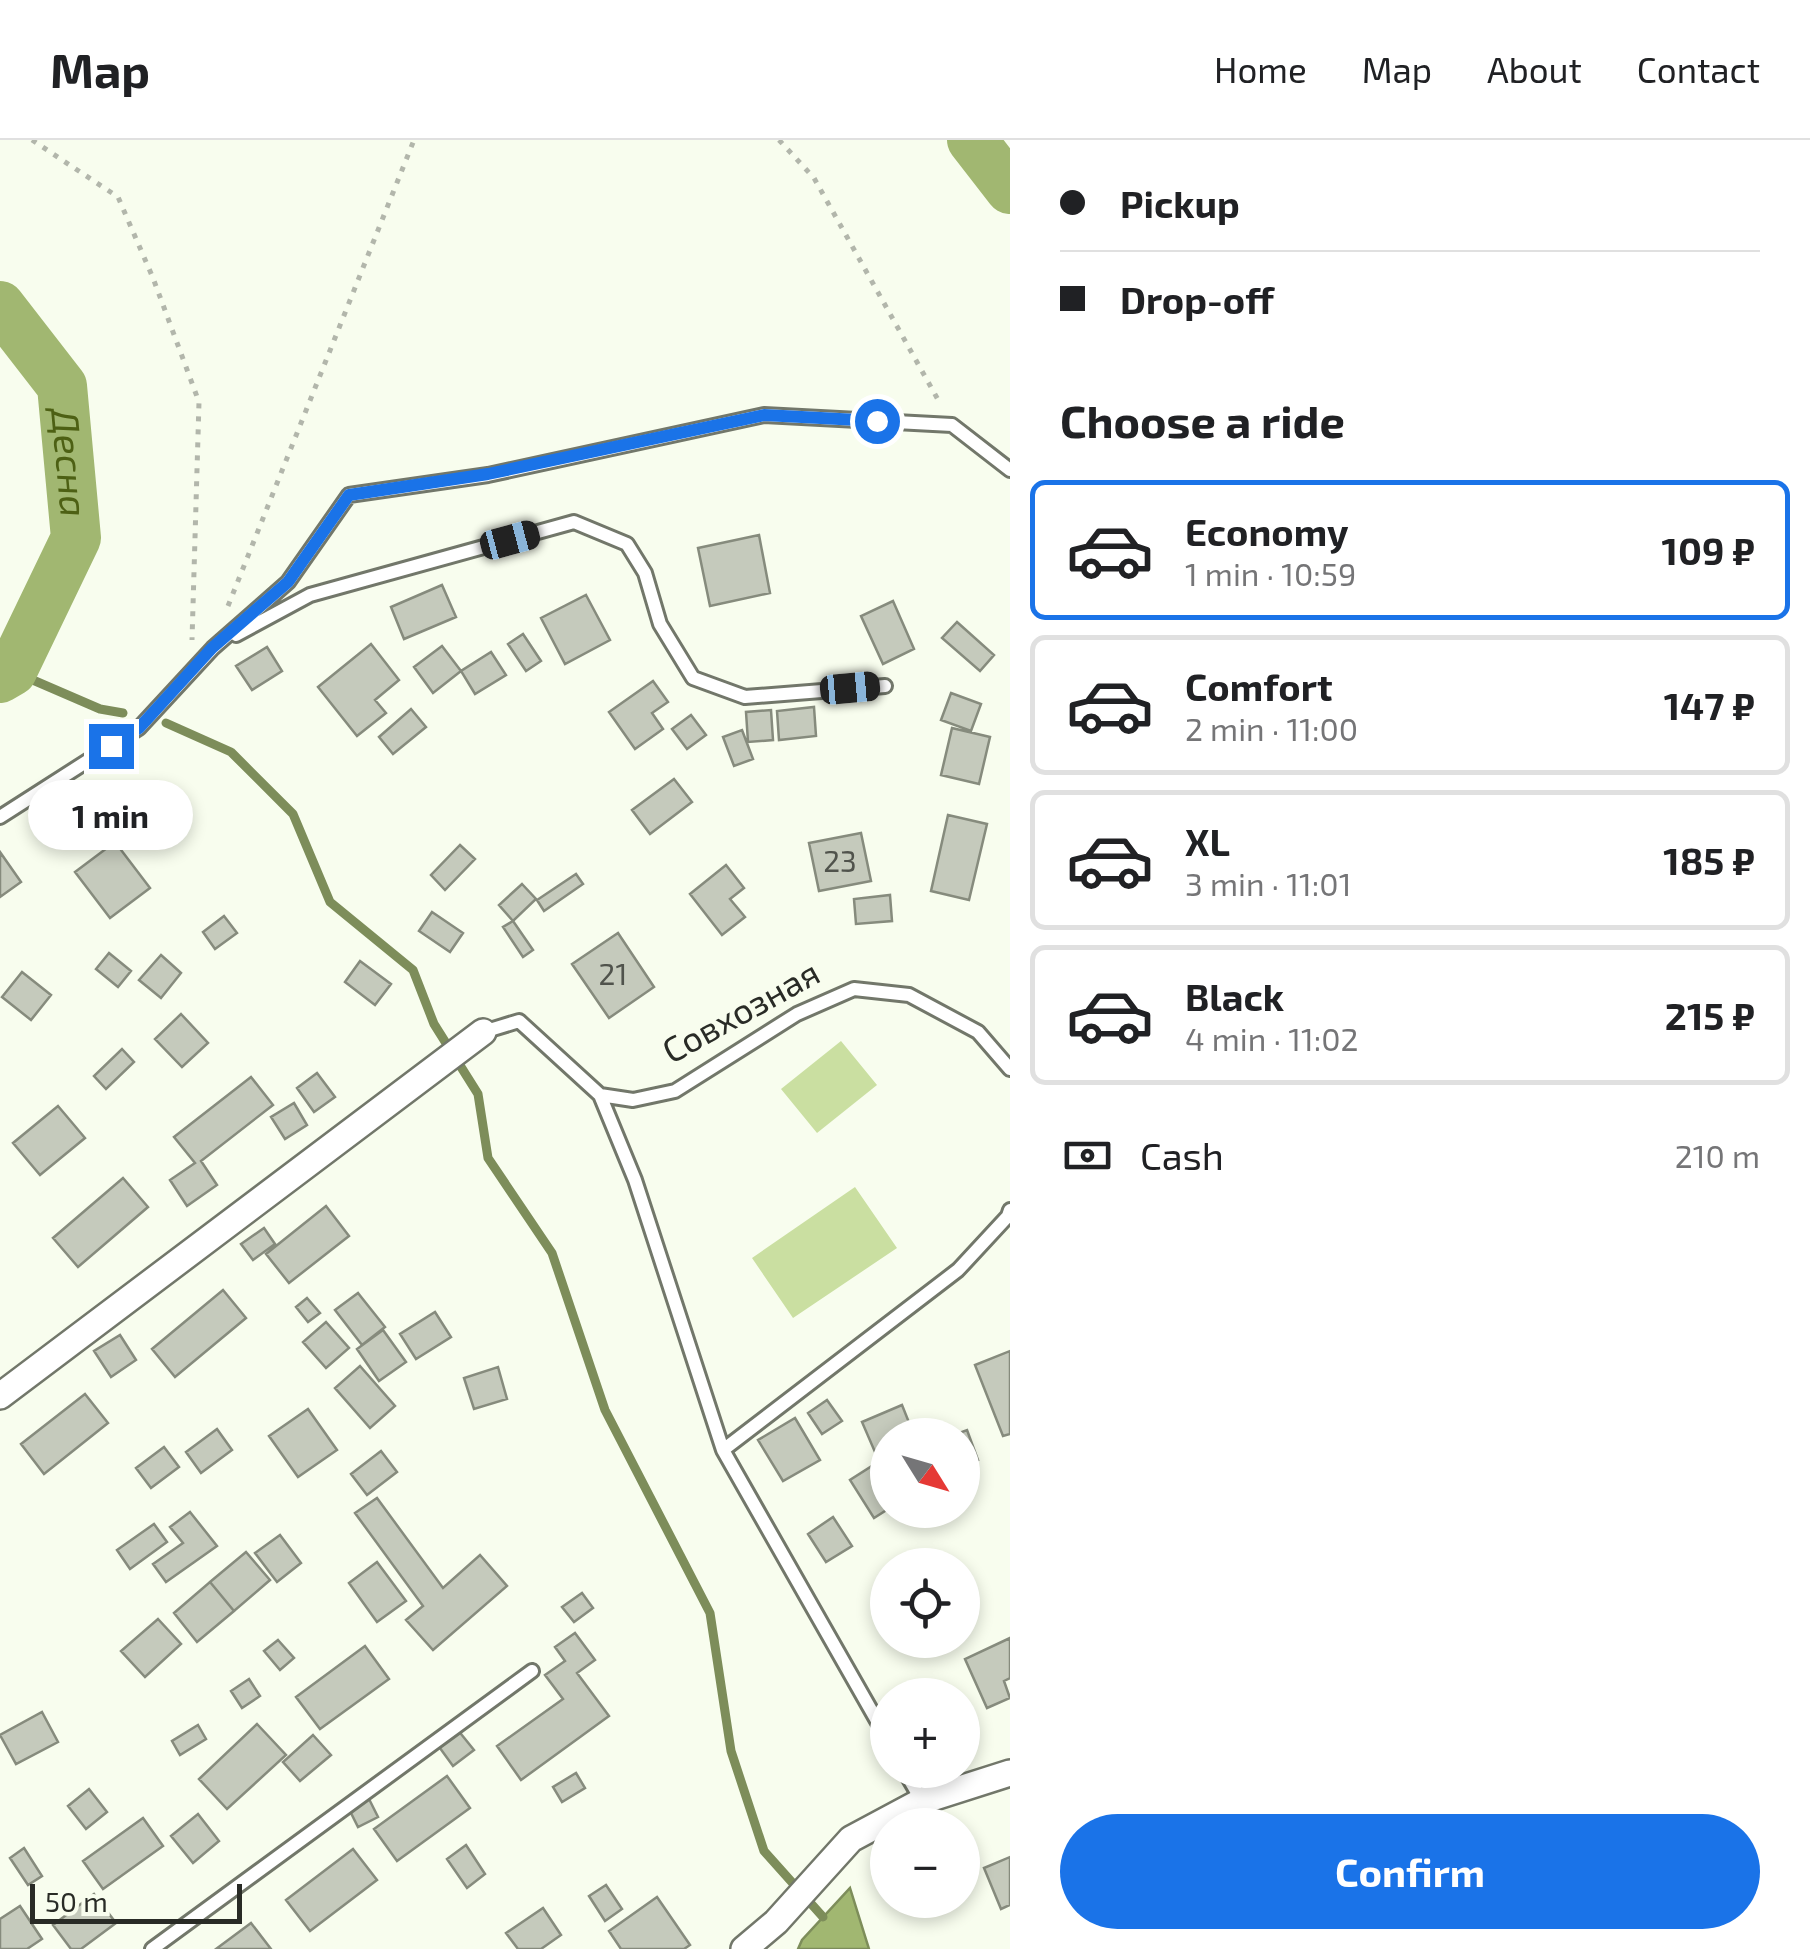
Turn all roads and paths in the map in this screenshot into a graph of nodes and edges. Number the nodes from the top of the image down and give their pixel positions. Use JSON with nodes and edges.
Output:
{"nodes":[{"id":1,"x":32,"y":140,"type":"edge"},
{"id":2,"x":414,"y":140,"type":"edge"},
{"id":3,"x":779,"y":140,"type":"edge"},
{"id":4,"x":952,"y":426,"type":"junction"},
{"id":5,"x":1010,"y":470,"type":"edge"},
{"id":6,"x":212,"y":648,"type":"junction"},
{"id":7,"x":192,"y":670,"type":"junction"},
{"id":8,"x":885,"y":686,"type":"dead end"},
{"id":9,"x":0,"y":816,"type":"edge"},
{"id":10,"x":482,"y":1032,"type":"joint"},
{"id":11,"x":1010,"y":1069,"type":"edge"},
{"id":12,"x":600,"y":1096,"type":"junction"},
{"id":13,"x":1010,"y":1210,"type":"edge"},
{"id":14,"x":0,"y":1396,"type":"edge"},
{"id":15,"x":722,"y":1450,"type":"junction"},
{"id":16,"x":532,"y":1671,"type":"dead end"},
{"id":17,"x":870,"y":1709,"type":"edge"},
{"id":18,"x":1010,"y":1773,"type":"edge"},
{"id":19,"x":914,"y":1788,"type":"edge"},
{"id":20,"x":922,"y":1801,"type":"junction"},
{"id":21,"x":152,"y":1949,"type":"edge"},
{"id":22,"x":744,"y":1949,"type":"edge"}],
"edges":[{"from":1,"to":7,"type":"path"},
{"from":2,"to":6,"type":"path"},
{"from":3,"to":4,"type":"path"},
{"from":4,"to":5,"type":"lane"},
{"from":4,"to":6,"type":"lane"},
{"from":6,"to":7,"type":"lane"},
{"from":6,"to":8,"type":"lane"},
{"from":7,"to":9,"type":"lane"},
{"from":10,"to":12,"type":"lane"},
{"from":10,"to":14,"type":"street"},
{"from":11,"to":12,"type":"lane","name":"Совхозная"},
{"from":12,"to":15,"type":"lane"},
{"from":13,"to":15,"type":"lane"},
{"from":15,"to":17,"type":"lane"},
{"from":16,"to":21,"type":"lane"},
{"from":18,"to":20,"type":"street"},
{"from":19,"to":20,"type":"lane"},
{"from":20,"to":22,"type":"street"}]}
